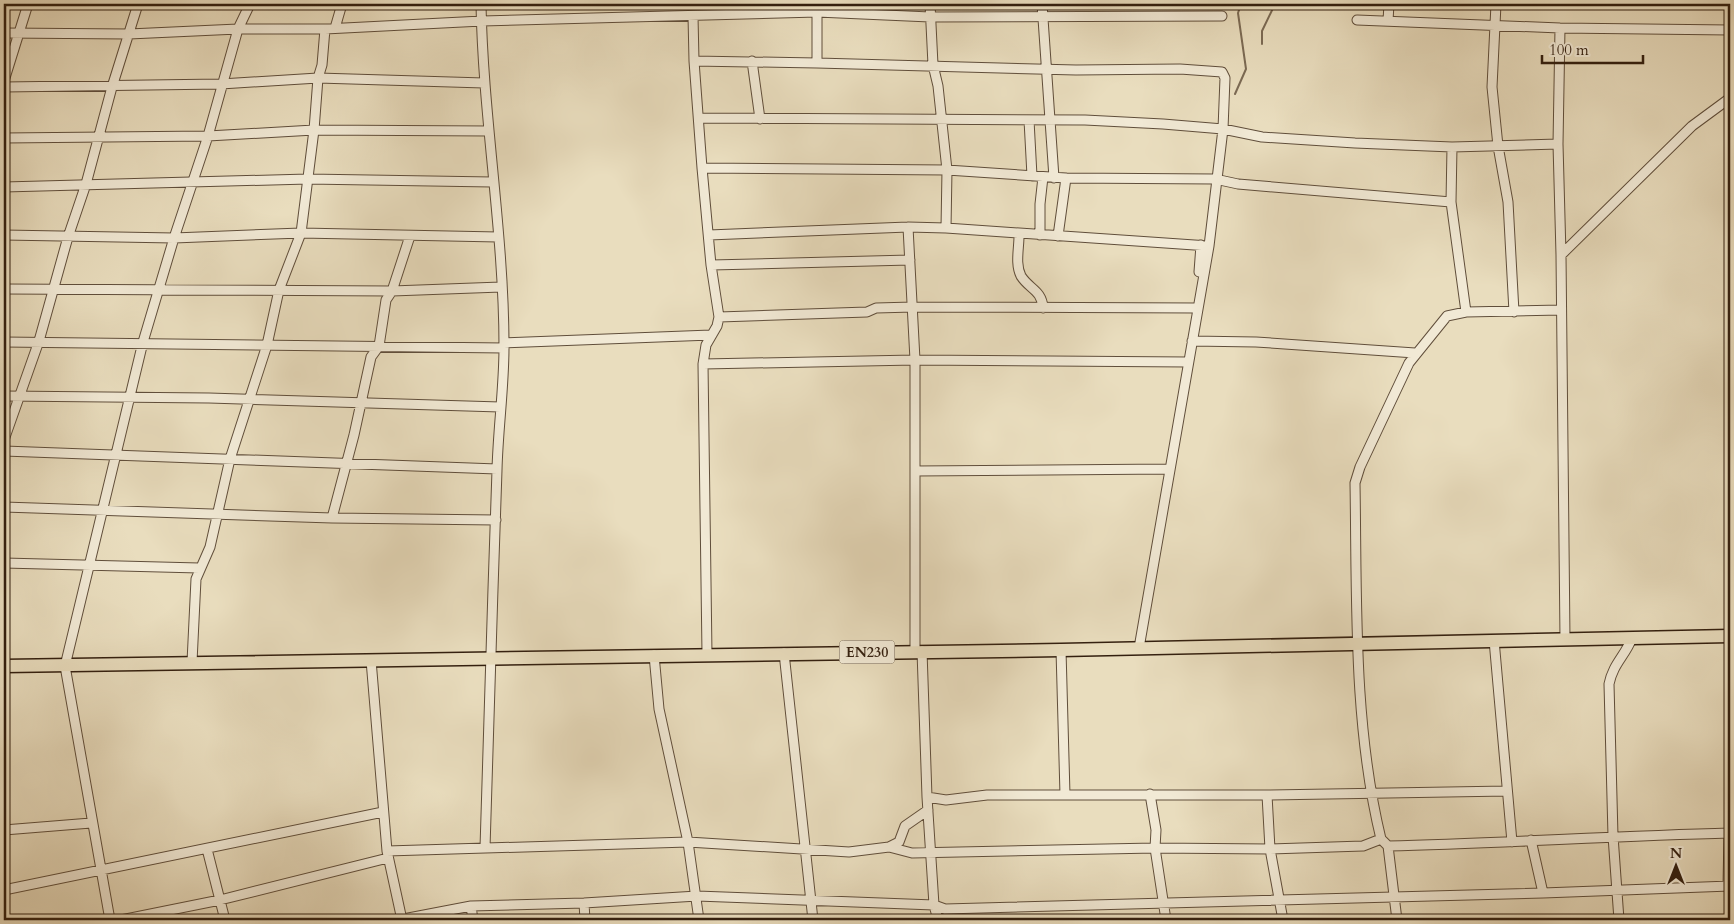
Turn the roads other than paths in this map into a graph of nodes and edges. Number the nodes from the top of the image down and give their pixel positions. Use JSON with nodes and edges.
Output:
{"nodes":[{"id":1,"x":28,"y":4,"type":"edge"},
{"id":2,"x":138,"y":4,"type":"edge"},
{"id":3,"x":250,"y":4,"type":"edge"},
{"id":4,"x":342,"y":4,"type":"edge"},
{"id":5,"x":481,"y":4,"type":"edge"},
{"id":6,"x":811,"y":4,"type":"edge"},
{"id":7,"x":930,"y":4,"type":"edge"},
{"id":8,"x":1042,"y":4,"type":"edge"},
{"id":9,"x":1389,"y":4,"type":"edge"},
{"id":10,"x":1496,"y":4,"type":"edge"},
{"id":11,"x":1730,"y":4,"type":"edge"},
{"id":12,"x":817,"y":12,"type":"junction"},
{"id":13,"x":693,"y":16,"type":"junction"},
{"id":14,"x":1041,"y":16,"type":"junction"},
{"id":15,"x":1222,"y":16,"type":"dead end"},
{"id":16,"x":930,"y":17,"type":"junction"},
{"id":17,"x":1357,"y":20,"type":"dead end"},
{"id":18,"x":482,"y":21,"type":"junction"},
{"id":19,"x":1388,"y":21,"type":"junction"},
{"id":20,"x":1493,"y":25,"type":"junction"},
{"id":21,"x":335,"y":28,"type":"junction"},
{"id":22,"x":1560,"y":28,"type":"junction"},
{"id":23,"x":238,"y":29,"type":"junction"},
{"id":24,"x":325,"y":29,"type":"junction"},
{"id":25,"x":1730,"y":30,"type":"edge"},
{"id":26,"x":4,"y":34,"type":"edge"},
{"id":27,"x":17,"y":34,"type":"junction"},
{"id":28,"x":130,"y":34,"type":"junction"},
{"id":29,"x":1730,"y":34,"type":"edge"},
{"id":30,"x":694,"y":61,"type":"junction"},
{"id":31,"x":752,"y":61,"type":"junction"},
{"id":32,"x":818,"y":63,"type":"junction"},
{"id":33,"x":933,"y":65,"type":"junction"},
{"id":34,"x":1045,"y":70,"type":"junction"},
{"id":35,"x":318,"y":78,"type":"junction"},
{"id":36,"x":4,"y":82,"type":"edge"},
{"id":37,"x":484,"y":83,"type":"junction"},
{"id":38,"x":221,"y":84,"type":"junction"},
{"id":39,"x":4,"y":87,"type":"edge"},
{"id":40,"x":112,"y":87,"type":"junction"},
{"id":41,"x":1730,"y":98,"type":"edge"},
{"id":42,"x":700,"y":118,"type":"junction"},
{"id":43,"x":760,"y":118,"type":"junction"},
{"id":44,"x":942,"y":120,"type":"junction"},
{"id":45,"x":1029,"y":120,"type":"junction"},
{"id":46,"x":1050,"y":120,"type":"junction"},
{"id":47,"x":1223,"y":129,"type":"junction"},
{"id":48,"x":314,"y":130,"type":"junction"},
{"id":49,"x":489,"y":131,"type":"junction"},
{"id":50,"x":208,"y":136,"type":"junction"},
{"id":51,"x":98,"y":137,"type":"junction"},
{"id":52,"x":4,"y":138,"type":"edge"},
{"id":53,"x":1558,"y":144,"type":"junction"},
{"id":54,"x":1498,"y":146,"type":"junction"},
{"id":55,"x":1452,"y":147,"type":"junction"},
{"id":56,"x":702,"y":168,"type":"junction"},
{"id":57,"x":947,"y":170,"type":"junction"},
{"id":58,"x":1032,"y":176,"type":"junction"},
{"id":59,"x":1043,"y":177,"type":"junction"},
{"id":60,"x":1054,"y":178,"type":"junction"},
{"id":61,"x":1066,"y":178,"type":"junction"},
{"id":62,"x":308,"y":179,"type":"junction"},
{"id":63,"x":1215,"y":179,"type":"junction"},
{"id":64,"x":492,"y":182,"type":"junction"},
{"id":65,"x":193,"y":183,"type":"junction"},
{"id":66,"x":86,"y":184,"type":"junction"},
{"id":67,"x":4,"y":187,"type":"edge"},
{"id":68,"x":1451,"y":202,"type":"junction"},
{"id":69,"x":908,"y":227,"type":"junction"},
{"id":70,"x":946,"y":228,"type":"junction"},
{"id":71,"x":301,"y":233,"type":"junction"},
{"id":72,"x":4,"y":235,"type":"edge"},
{"id":73,"x":709,"y":235,"type":"junction"},
{"id":74,"x":1040,"y":235,"type":"junction"},
{"id":75,"x":410,"y":236,"type":"junction"},
{"id":76,"x":1019,"y":236,"type":"dead end"},
{"id":77,"x":1058,"y":236,"type":"junction"},
{"id":78,"x":68,"y":237,"type":"junction"},
{"id":79,"x":498,"y":237,"type":"junction"},
{"id":80,"x":174,"y":238,"type":"junction"},
{"id":81,"x":1205,"y":245,"type":"junction"},
{"id":82,"x":1561,"y":255,"type":"junction"},
{"id":83,"x":910,"y":260,"type":"junction"},
{"id":84,"x":711,"y":265,"type":"junction"},
{"id":85,"x":501,"y":287,"type":"junction"},
{"id":86,"x":4,"y":289,"type":"edge"},
{"id":87,"x":54,"y":290,"type":"junction"},
{"id":88,"x":160,"y":290,"type":"junction"},
{"id":89,"x":279,"y":290,"type":"junction"},
{"id":90,"x":392,"y":291,"type":"junction"},
{"id":91,"x":912,"y":307,"type":"junction"},
{"id":92,"x":1043,"y":308,"type":"junction"},
{"id":93,"x":1196,"y":308,"type":"junction"},
{"id":94,"x":1561,"y":310,"type":"junction"},
{"id":95,"x":1466,"y":312,"type":"junction"},
{"id":96,"x":1514,"y":312,"type":"junction"},
{"id":97,"x":720,"y":317,"type":"junction"},
{"id":98,"x":711,"y":335,"type":"junction"},
{"id":99,"x":39,"y":341,"type":"junction"},
{"id":100,"x":1192,"y":341,"type":"junction"},
{"id":101,"x":4,"y":342,"type":"edge"},
{"id":102,"x":144,"y":342,"type":"junction"},
{"id":103,"x":267,"y":345,"type":"junction"},
{"id":104,"x":504,"y":345,"type":"junction"},
{"id":105,"x":380,"y":346,"type":"junction"},
{"id":106,"x":1415,"y":353,"type":"junction"},
{"id":107,"x":915,"y":360,"type":"junction"},
{"id":108,"x":1188,"y":362,"type":"junction"},
{"id":109,"x":703,"y":364,"type":"junction"},
{"id":110,"x":4,"y":396,"type":"edge"},
{"id":111,"x":19,"y":396,"type":"junction"},
{"id":112,"x":131,"y":398,"type":"junction"},
{"id":113,"x":251,"y":400,"type":"junction"},
{"id":114,"x":362,"y":402,"type":"junction"},
{"id":115,"x":500,"y":407,"type":"junction"},
{"id":116,"x":4,"y":440,"type":"edge"},
{"id":117,"x":4,"y":451,"type":"edge"},
{"id":118,"x":115,"y":454,"type":"junction"},
{"id":119,"x":230,"y":459,"type":"junction"},
{"id":120,"x":346,"y":464,"type":"junction"},
{"id":121,"x":496,"y":469,"type":"junction"},
{"id":122,"x":1169,"y":469,"type":"junction"},
{"id":123,"x":915,"y":470,"type":"junction"},
{"id":124,"x":4,"y":507,"type":"edge"},
{"id":125,"x":102,"y":511,"type":"junction"},
{"id":126,"x":216,"y":513,"type":"junction"},
{"id":127,"x":332,"y":518,"type":"junction"},
{"id":128,"x":496,"y":520,"type":"junction"},
{"id":129,"x":4,"y":563,"type":"edge"},
{"id":130,"x":89,"y":566,"type":"junction"},
{"id":131,"x":199,"y":568,"type":"junction"},
{"id":132,"x":1730,"y":636,"type":"edge"},
{"id":133,"x":1632,"y":638,"type":"junction"},
{"id":134,"x":1565,"y":639,"type":"junction"},
{"id":135,"x":1494,"y":640,"type":"junction"},
{"id":136,"x":1357,"y":643,"type":"junction"},
{"id":137,"x":1139,"y":648,"type":"junction"},
{"id":138,"x":1061,"y":650,"type":"junction"},
{"id":139,"x":919,"y":651,"type":"junction"},
{"id":140,"x":784,"y":653,"type":"junction"},
{"id":141,"x":707,"y":654,"type":"junction"},
{"id":142,"x":654,"y":655,"type":"junction"},
{"id":143,"x":489,"y":658,"type":"junction"},
{"id":144,"x":371,"y":660,"type":"junction"},
{"id":145,"x":192,"y":662,"type":"junction"},
{"id":146,"x":4,"y":666,"type":"edge"},
{"id":147,"x":65,"y":666,"type":"junction"},
{"id":148,"x":1507,"y":791,"type":"junction"},
{"id":149,"x":1150,"y":794,"type":"junction"},
{"id":150,"x":1370,"y":794,"type":"junction"},
{"id":151,"x":1065,"y":795,"type":"junction"},
{"id":152,"x":1267,"y":795,"type":"junction"},
{"id":153,"x":927,"y":797,"type":"junction"},
{"id":154,"x":928,"y":810,"type":"junction"},
{"id":155,"x":384,"y":812,"type":"junction"},
{"id":156,"x":91,"y":822,"type":"junction"},
{"id":157,"x":4,"y":830,"type":"edge"},
{"id":158,"x":1730,"y":833,"type":"edge"},
{"id":159,"x":1613,"y":836,"type":"junction"},
{"id":160,"x":1381,"y":839,"type":"junction"},
{"id":161,"x":1531,"y":840,"type":"junction"},
{"id":162,"x":688,"y":842,"type":"junction"},
{"id":163,"x":1512,"y":842,"type":"junction"},
{"id":164,"x":1388,"y":846,"type":"junction"},
{"id":165,"x":888,"y":847,"type":"junction"},
{"id":166,"x":208,"y":848,"type":"junction"},
{"id":167,"x":486,"y":848,"type":"junction"},
{"id":168,"x":1155,"y":848,"type":"junction"},
{"id":169,"x":804,"y":849,"type":"junction"},
{"id":170,"x":1270,"y":849,"type":"junction"},
{"id":171,"x":931,"y":853,"type":"junction"},
{"id":172,"x":387,"y":855,"type":"junction"},
{"id":173,"x":101,"y":871,"type":"junction"},
{"id":174,"x":1729,"y":886,"type":"edge"},
{"id":175,"x":4,"y":890,"type":"edge"},
{"id":176,"x":1617,"y":890,"type":"junction"},
{"id":177,"x":1543,"y":893,"type":"junction"},
{"id":178,"x":697,"y":896,"type":"junction"},
{"id":179,"x":1396,"y":897,"type":"junction"},
{"id":180,"x":220,"y":900,"type":"junction"},
{"id":181,"x":810,"y":900,"type":"junction"},
{"id":182,"x":1278,"y":901,"type":"junction"},
{"id":183,"x":1165,"y":902,"type":"junction"},
{"id":184,"x":584,"y":904,"type":"junction"},
{"id":185,"x":934,"y":905,"type":"junction"},
{"id":186,"x":471,"y":906,"type":"junction"},
{"id":187,"x":110,"y":920,"type":"edge"},
{"id":188,"x":121,"y":920,"type":"edge"},
{"id":189,"x":225,"y":920,"type":"edge"},
{"id":190,"x":401,"y":920,"type":"edge"},
{"id":191,"x":473,"y":920,"type":"edge"},
{"id":192,"x":586,"y":920,"type":"edge"},
{"id":193,"x":699,"y":920,"type":"edge"},
{"id":194,"x":813,"y":920,"type":"edge"},
{"id":195,"x":938,"y":920,"type":"edge"},
{"id":196,"x":1166,"y":920,"type":"edge"},
{"id":197,"x":1283,"y":920,"type":"edge"},
{"id":198,"x":1397,"y":920,"type":"edge"},
{"id":199,"x":1619,"y":920,"type":"edge"}],
"edges":[{"from":1,"to":27,"type":"street"},
{"from":2,"to":28,"type":"street"},
{"from":3,"to":23,"type":"street"},
{"from":4,"to":21,"type":"street"},
{"from":5,"to":18,"type":"street"},
{"from":6,"to":12,"type":"street"},
{"from":7,"to":16,"type":"street"},
{"from":8,"to":14,"type":"street"},
{"from":9,"to":19,"type":"street"},
{"from":10,"to":20,"type":"street"},
{"from":11,"to":25,"type":"street"},
{"from":12,"to":13,"type":"street"},
{"from":12,"to":16,"type":"street"},
{"from":12,"to":32,"type":"street"},
{"from":13,"to":18,"type":"street"},
{"from":13,"to":30,"type":"street"},
{"from":14,"to":15,"type":"street"},
{"from":14,"to":16,"type":"street"},
{"from":14,"to":34,"type":"street"},
{"from":16,"to":33,"type":"street"},
{"from":17,"to":19,"type":"street"},
{"from":18,"to":21,"type":"street"},
{"from":18,"to":37,"type":"street"},
{"from":19,"to":20,"type":"street"},
{"from":20,"to":22,"type":"street"},
{"from":20,"to":54,"type":"street"},
{"from":21,"to":24,"type":"street"},
{"from":22,"to":25,"type":"street"},
{"from":22,"to":53,"type":"street"},
{"from":23,"to":24,"type":"street"},
{"from":23,"to":28,"type":"street"},
{"from":23,"to":38,"type":"street"},
{"from":24,"to":35,"type":"street"},
{"from":25,"to":29,"type":"street"},
{"from":26,"to":27,"type":"street"},
{"from":27,"to":28,"type":"street"},
{"from":27,"to":36,"type":"street"},
{"from":28,"to":40,"type":"street"},
{"from":30,"to":31,"type":"street"},
{"from":30,"to":42,"type":"street"},
{"from":31,"to":32,"type":"street"},
{"from":31,"to":43,"type":"street"},
{"from":32,"to":33,"type":"street"},
{"from":33,"to":34,"type":"street"},
{"from":33,"to":44,"type":"street"},
{"from":34,"to":46,"type":"street"},
{"from":34,"to":47,"type":"street"},
{"from":35,"to":37,"type":"street"},
{"from":35,"to":38,"type":"street"},
{"from":35,"to":48,"type":"street"},
{"from":37,"to":49,"type":"street"},
{"from":38,"to":40,"type":"street"},
{"from":38,"to":50,"type":"street"},
{"from":39,"to":40,"type":"street"},
{"from":40,"to":51,"type":"street"},
{"from":41,"to":82,"type":"street"},
{"from":42,"to":43,"type":"street"},
{"from":42,"to":56,"type":"street"},
{"from":43,"to":44,"type":"street"},
{"from":44,"to":45,"type":"street"},
{"from":44,"to":57,"type":"street"},
{"from":45,"to":46,"type":"street"},
{"from":45,"to":58,"type":"street"},
{"from":46,"to":47,"type":"street"},
{"from":46,"to":60,"type":"street"},
{"from":47,"to":55,"type":"street"},
{"from":47,"to":63,"type":"street"},
{"from":48,"to":49,"type":"street"},
{"from":48,"to":50,"type":"street"},
{"from":48,"to":62,"type":"street"},
{"from":49,"to":64,"type":"street"},
{"from":50,"to":51,"type":"street"},
{"from":50,"to":65,"type":"street"},
{"from":51,"to":52,"type":"street"},
{"from":51,"to":66,"type":"street"},
{"from":53,"to":54,"type":"street"},
{"from":53,"to":82,"type":"street"},
{"from":54,"to":55,"type":"street"},
{"from":54,"to":96,"type":"street"},
{"from":55,"to":68,"type":"street"},
{"from":56,"to":57,"type":"street"},
{"from":56,"to":73,"type":"street"},
{"from":57,"to":58,"type":"street"},
{"from":57,"to":70,"type":"street"},
{"from":58,"to":59,"type":"street"},
{"from":59,"to":60,"type":"street"},
{"from":59,"to":74,"type":"street"},
{"from":60,"to":61,"type":"street"},
{"from":61,"to":63,"type":"street"},
{"from":61,"to":77,"type":"street"},
{"from":62,"to":64,"type":"street"},
{"from":62,"to":65,"type":"street"},
{"from":62,"to":71,"type":"street"},
{"from":63,"to":68,"type":"street"},
{"from":63,"to":81,"type":"street"},
{"from":64,"to":79,"type":"street"},
{"from":65,"to":66,"type":"street"},
{"from":65,"to":80,"type":"street"},
{"from":66,"to":67,"type":"street"},
{"from":66,"to":78,"type":"street"},
{"from":68,"to":95,"type":"street"},
{"from":69,"to":70,"type":"street"},
{"from":69,"to":73,"type":"street"},
{"from":69,"to":83,"type":"street"},
{"from":70,"to":74,"type":"street"},
{"from":71,"to":75,"type":"street"},
{"from":71,"to":80,"type":"street"},
{"from":71,"to":89,"type":"street"},
{"from":72,"to":78,"type":"street"},
{"from":73,"to":84,"type":"street"},
{"from":74,"to":77,"type":"street"},
{"from":75,"to":79,"type":"street"},
{"from":75,"to":90,"type":"street"},
{"from":76,"to":92,"type":"street"},
{"from":77,"to":81,"type":"street"},
{"from":78,"to":80,"type":"street"},
{"from":78,"to":87,"type":"street"},
{"from":79,"to":85,"type":"street"},
{"from":80,"to":88,"type":"street"},
{"from":81,"to":93,"type":"street"},
{"from":82,"to":94,"type":"street"},
{"from":83,"to":84,"type":"street"},
{"from":83,"to":91,"type":"street"},
{"from":84,"to":97,"type":"street"},
{"from":85,"to":90,"type":"street"},
{"from":85,"to":104,"type":"street"},
{"from":86,"to":87,"type":"street"},
{"from":87,"to":88,"type":"street"},
{"from":87,"to":99,"type":"street"},
{"from":88,"to":89,"type":"street"},
{"from":88,"to":102,"type":"street"},
{"from":89,"to":90,"type":"street"},
{"from":89,"to":103,"type":"street"},
{"from":90,"to":105,"type":"street"},
{"from":91,"to":92,"type":"street"},
{"from":91,"to":97,"type":"street"},
{"from":91,"to":107,"type":"street"},
{"from":92,"to":93,"type":"street"},
{"from":93,"to":100,"type":"street"},
{"from":94,"to":96,"type":"street"},
{"from":94,"to":134,"type":"street"},
{"from":95,"to":96,"type":"street"},
{"from":95,"to":106,"type":"street"},
{"from":97,"to":98,"type":"street"},
{"from":98,"to":104,"type":"street"},
{"from":98,"to":109,"type":"street"},
{"from":99,"to":101,"type":"street"},
{"from":99,"to":102,"type":"street"},
{"from":99,"to":111,"type":"street"},
{"from":100,"to":106,"type":"street"},
{"from":100,"to":108,"type":"street"},
{"from":102,"to":103,"type":"street"},
{"from":102,"to":112,"type":"street"},
{"from":103,"to":105,"type":"street"},
{"from":103,"to":113,"type":"street"},
{"from":104,"to":105,"type":"street"},
{"from":104,"to":115,"type":"street"},
{"from":105,"to":114,"type":"street"},
{"from":106,"to":136,"type":"street"},
{"from":107,"to":108,"type":"street"},
{"from":107,"to":109,"type":"street"},
{"from":107,"to":123,"type":"street"},
{"from":108,"to":122,"type":"street"},
{"from":109,"to":141,"type":"street"},
{"from":110,"to":111,"type":"street"},
{"from":111,"to":112,"type":"street"},
{"from":111,"to":116,"type":"street"},
{"from":112,"to":113,"type":"street"},
{"from":112,"to":118,"type":"street"},
{"from":113,"to":114,"type":"street"},
{"from":113,"to":119,"type":"street"},
{"from":114,"to":115,"type":"street"},
{"from":114,"to":120,"type":"street"},
{"from":115,"to":121,"type":"street"},
{"from":117,"to":118,"type":"street"},
{"from":118,"to":119,"type":"street"},
{"from":118,"to":125,"type":"street"},
{"from":119,"to":120,"type":"street"},
{"from":119,"to":126,"type":"street"},
{"from":120,"to":121,"type":"street"},
{"from":120,"to":127,"type":"street"},
{"from":121,"to":128,"type":"street"},
{"from":122,"to":123,"type":"street"},
{"from":122,"to":137,"type":"street"},
{"from":123,"to":139,"type":"street"},
{"from":124,"to":125,"type":"street"},
{"from":125,"to":126,"type":"street"},
{"from":125,"to":130,"type":"street"},
{"from":126,"to":127,"type":"street"},
{"from":126,"to":131,"type":"street"},
{"from":127,"to":128,"type":"street"},
{"from":128,"to":143,"type":"street"},
{"from":129,"to":130,"type":"street"},
{"from":130,"to":131,"type":"street"},
{"from":130,"to":147,"type":"street"},
{"from":131,"to":145,"type":"street"},
{"from":132,"to":133,"type":"main road","number":"EN230"},
{"from":133,"to":134,"type":"main road","number":"EN230"},
{"from":133,"to":159,"type":"street"},
{"from":134,"to":135,"type":"main road","number":"EN230"},
{"from":135,"to":136,"type":"main road","number":"EN230"},
{"from":135,"to":148,"type":"street"},
{"from":136,"to":137,"type":"main road","number":"EN230"},
{"from":136,"to":150,"type":"street"},
{"from":137,"to":138,"type":"main road","number":"EN230"},
{"from":138,"to":139,"type":"main road","number":"EN230"},
{"from":138,"to":151,"type":"street"},
{"from":139,"to":140,"type":"main road","number":"EN230"},
{"from":139,"to":153,"type":"street"},
{"from":140,"to":141,"type":"main road","number":"EN230"},
{"from":140,"to":169,"type":"street"},
{"from":141,"to":142,"type":"main road","number":"EN230"},
{"from":142,"to":143,"type":"main road","number":"EN230"},
{"from":142,"to":162,"type":"street"},
{"from":143,"to":144,"type":"main road","number":"EN230"},
{"from":143,"to":167,"type":"street"},
{"from":144,"to":145,"type":"main road","number":"EN230"},
{"from":144,"to":155,"type":"street"},
{"from":145,"to":147,"type":"main road","number":"EN230"},
{"from":146,"to":147,"type":"main road","number":"EN230"},
{"from":147,"to":156,"type":"street"},
{"from":148,"to":150,"type":"street"},
{"from":148,"to":163,"type":"street"},
{"from":149,"to":151,"type":"street"},
{"from":149,"to":152,"type":"street"},
{"from":149,"to":168,"type":"street"},
{"from":150,"to":152,"type":"street"},
{"from":150,"to":160,"type":"street"},
{"from":151,"to":153,"type":"street"},
{"from":152,"to":170,"type":"street"},
{"from":153,"to":154,"type":"street"},
{"from":154,"to":165,"type":"street"},
{"from":154,"to":171,"type":"street"},
{"from":155,"to":166,"type":"street"},
{"from":155,"to":172,"type":"street"},
{"from":156,"to":157,"type":"street"},
{"from":156,"to":173,"type":"street"},
{"from":158,"to":159,"type":"street"},
{"from":158,"to":174,"type":"street"},
{"from":159,"to":161,"type":"street"},
{"from":159,"to":176,"type":"street"},
{"from":160,"to":164,"type":"street"},
{"from":160,"to":170,"type":"street"},
{"from":161,"to":163,"type":"street"},
{"from":161,"to":177,"type":"street"},
{"from":162,"to":167,"type":"street"},
{"from":162,"to":169,"type":"street"},
{"from":162,"to":178,"type":"street"},
{"from":163,"to":164,"type":"street"},
{"from":164,"to":179,"type":"street"},
{"from":165,"to":169,"type":"street"},
{"from":165,"to":171,"type":"street"},
{"from":166,"to":173,"type":"street"},
{"from":166,"to":180,"type":"street"},
{"from":167,"to":172,"type":"street"},
{"from":168,"to":170,"type":"street"},
{"from":168,"to":171,"type":"street"},
{"from":168,"to":183,"type":"street"},
{"from":169,"to":181,"type":"street"},
{"from":170,"to":182,"type":"street"},
{"from":171,"to":185,"type":"street"},
{"from":172,"to":180,"type":"street"},
{"from":172,"to":190,"type":"street"},
{"from":173,"to":175,"type":"street"},
{"from":173,"to":187,"type":"street"},
{"from":174,"to":176,"type":"street"},
{"from":176,"to":177,"type":"street"},
{"from":176,"to":199,"type":"street"},
{"from":177,"to":179,"type":"street"},
{"from":178,"to":181,"type":"street"},
{"from":178,"to":184,"type":"street"},
{"from":178,"to":193,"type":"street"},
{"from":179,"to":182,"type":"street"},
{"from":179,"to":198,"type":"street"},
{"from":180,"to":188,"type":"street"},
{"from":180,"to":189,"type":"street"},
{"from":181,"to":185,"type":"street"},
{"from":181,"to":194,"type":"street"},
{"from":182,"to":183,"type":"street"},
{"from":182,"to":197,"type":"street"},
{"from":183,"to":185,"type":"street"},
{"from":183,"to":196,"type":"street"},
{"from":184,"to":186,"type":"street"},
{"from":184,"to":192,"type":"street"},
{"from":185,"to":195,"type":"street"},
{"from":186,"to":190,"type":"street"},
{"from":186,"to":191,"type":"street"}]}
